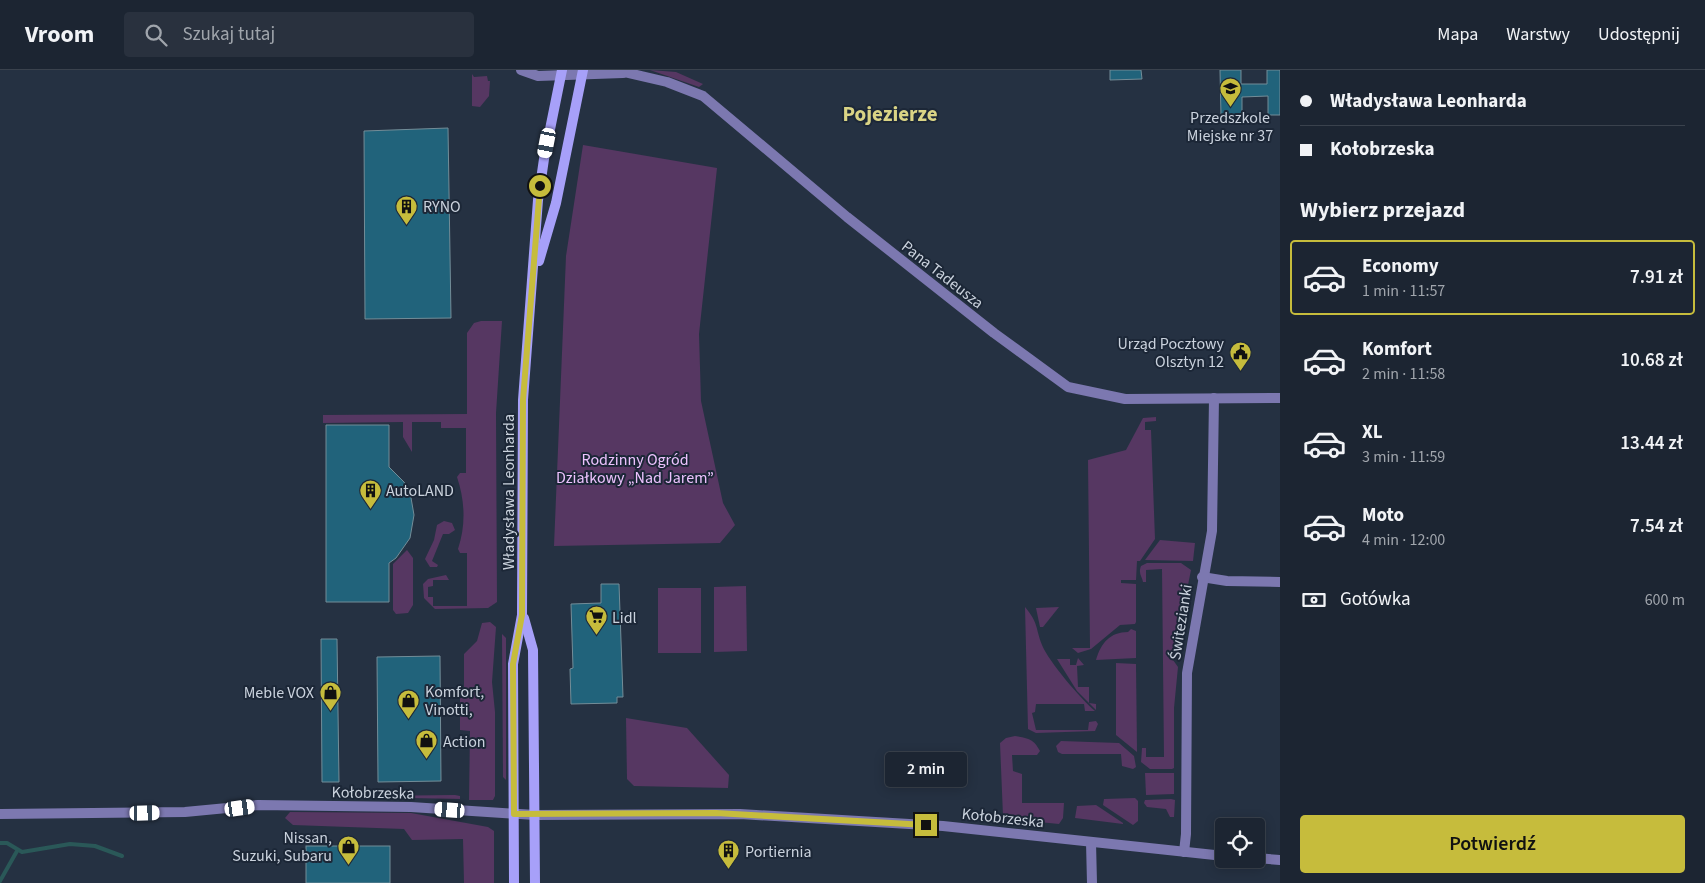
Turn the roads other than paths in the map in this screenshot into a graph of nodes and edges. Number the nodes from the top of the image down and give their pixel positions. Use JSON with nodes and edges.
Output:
{"nodes":[{"id":1,"x":521,"y":70,"type":"edge"},
{"id":2,"x":620,"y":72,"type":"edge"},
{"id":3,"x":561,"y":73,"type":"edge"},
{"id":4,"x":582,"y":73,"type":"edge"},
{"id":5,"x":534,"y":279,"type":"junction"},
{"id":6,"x":1214,"y":398,"type":"junction"},
{"id":7,"x":1280,"y":398,"type":"edge"},
{"id":8,"x":1202,"y":577,"type":"junction"},
{"id":9,"x":1280,"y":582,"type":"edge"},
{"id":10,"x":522,"y":615,"type":"junction"},
{"id":11,"x":0,"y":814,"type":"edge"},
{"id":12,"x":514,"y":814,"type":"junction"},
{"id":13,"x":535,"y":814,"type":"junction"},
{"id":14,"x":1091,"y":842,"type":"junction"},
{"id":15,"x":1184,"y":852,"type":"junction"},
{"id":16,"x":1215,"y":855,"type":"edge"},
{"id":17,"x":1265,"y":859,"type":"edge"},
{"id":18,"x":1280,"y":860,"type":"edge"},
{"id":19,"x":514,"y":883,"type":"edge"},
{"id":20,"x":535,"y":883,"type":"edge"},
{"id":21,"x":1092,"y":883,"type":"edge"}],
"edges":[{"from":1,"to":3,"type":"street"},
{"from":2,"to":4,"type":"street","name":"Pana Tadeusza"},
{"from":2,"to":6,"type":"street","name":"Pana Tadeusza"},
{"from":3,"to":4,"type":"street","name":"Pana Tadeusza"},
{"from":3,"to":5,"type":"main road","name":"Władysława Leonharda"},
{"from":4,"to":5,"type":"main road","name":"Władysława Leonharda"},
{"from":5,"to":10,"type":"main road","name":"Władysława Leonharda"},
{"from":6,"to":7,"type":"street","name":"Pana Tadeusza"},
{"from":6,"to":8,"type":"street","name":"Świtezianki"},
{"from":8,"to":9,"type":"street"},
{"from":8,"to":15,"type":"street","name":"Świtezianki"},
{"from":10,"to":12,"type":"main road","name":"Władysława Leonharda"},
{"from":10,"to":13,"type":"main road","name":"Władysława Leonharda"},
{"from":11,"to":12,"type":"street","name":"Kołobrzeska"},
{"from":12,"to":13,"type":"street","name":"Kołobrzeska"},
{"from":12,"to":19,"type":"main road","name":"Władysława Leonharda"},
{"from":13,"to":14,"type":"street","name":"Kołobrzeska"},
{"from":13,"to":20,"type":"main road","name":"Władysława Leonharda"},
{"from":14,"to":15,"type":"street","name":"Kołobrzeska"},
{"from":14,"to":21,"type":"street"},
{"from":15,"to":16,"type":"street","name":"Kołobrzeska"},
{"from":17,"to":18,"type":"street"}]}
